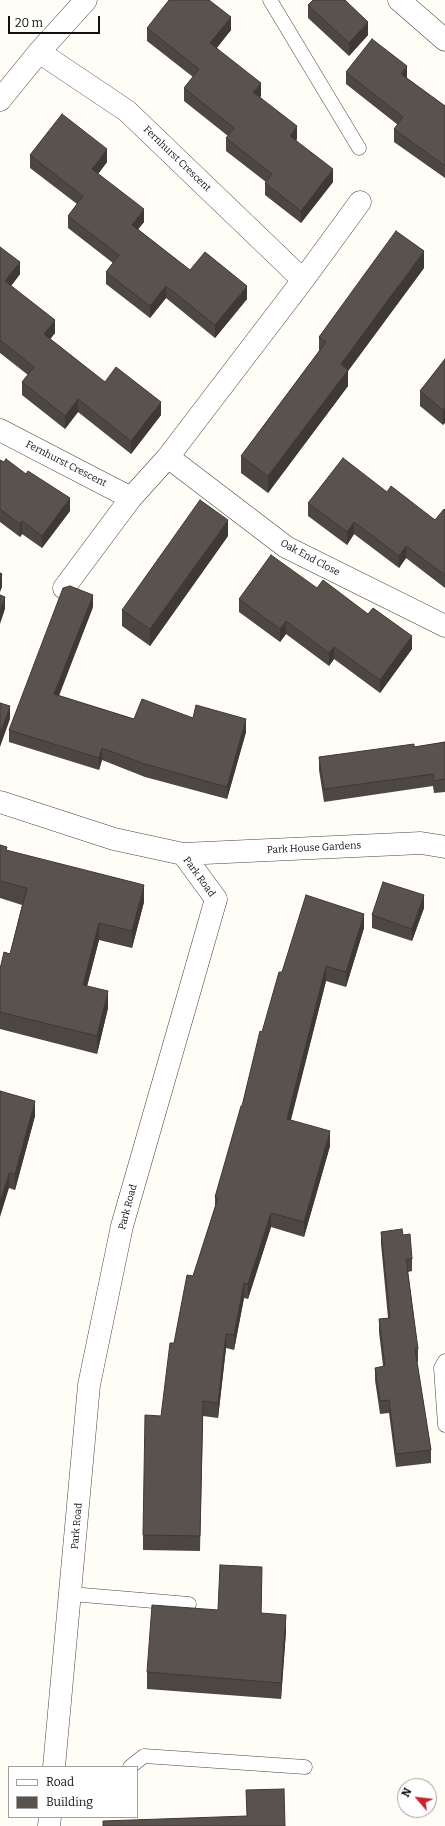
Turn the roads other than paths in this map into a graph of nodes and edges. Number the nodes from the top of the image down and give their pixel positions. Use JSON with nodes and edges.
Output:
{"nodes":[{"id":1,"x":86,"y":0,"type":"edge"},
{"id":2,"x":270,"y":0,"type":"edge"},
{"id":3,"x":399,"y":0,"type":"edge"},
{"id":4,"x":445,"y":40,"type":"edge"},
{"id":5,"x":39,"y":52,"type":"junction"},
{"id":6,"x":0,"y":100,"type":"edge"},
{"id":7,"x":359,"y":148,"type":"dead end"},
{"id":8,"x":360,"y":202,"type":"dead end"},
{"id":9,"x":303,"y":280,"type":"junction"},
{"id":10,"x":0,"y":430,"type":"edge"},
{"id":11,"x":168,"y":458,"type":"junction"},
{"id":12,"x":131,"y":498,"type":"junction"},
{"id":13,"x":64,"y":588,"type":"edge"},
{"id":14,"x":445,"y":626,"type":"edge"},
{"id":15,"x":0,"y":802,"type":"edge"},
{"id":16,"x":445,"y":848,"type":"edge"},
{"id":17,"x":183,"y":854,"type":"junction"},
{"id":18,"x":445,"y":1361,"type":"edge"},
{"id":19,"x":445,"y":1425,"type":"edge"},
{"id":20,"x":71,"y":1594,"type":"junction"},
{"id":21,"x":189,"y":1604,"type":"dead end"},
{"id":22,"x":54,"y":1766,"type":"edge"},
{"id":23,"x":131,"y":1766,"type":"edge"},
{"id":24,"x":305,"y":1767,"type":"dead end"}],
"edges":[{"from":1,"to":5,"type":"street"},
{"from":2,"to":7,"type":"lane"},
{"from":3,"to":4,"type":"street"},
{"from":5,"to":6,"type":"street"},
{"from":5,"to":9,"type":"street","name":"Fernhurst Crescent"},
{"from":8,"to":9,"type":"street"},
{"from":9,"to":11,"type":"street"},
{"from":10,"to":12,"type":"street","name":"Fernhurst Crescent"},
{"from":11,"to":12,"type":"street"},
{"from":11,"to":14,"type":"street","name":"Oak End Close"},
{"from":12,"to":13,"type":"street"},
{"from":15,"to":17,"type":"street","name":"Park Road"},
{"from":16,"to":17,"type":"street","name":"Park House Gardens"},
{"from":17,"to":20,"type":"street","name":"Park Road"},
{"from":18,"to":19,"type":"lane"},
{"from":20,"to":21,"type":"lane"},
{"from":20,"to":22,"type":"street","name":"Park Road"},
{"from":23,"to":24,"type":"lane"}]}
